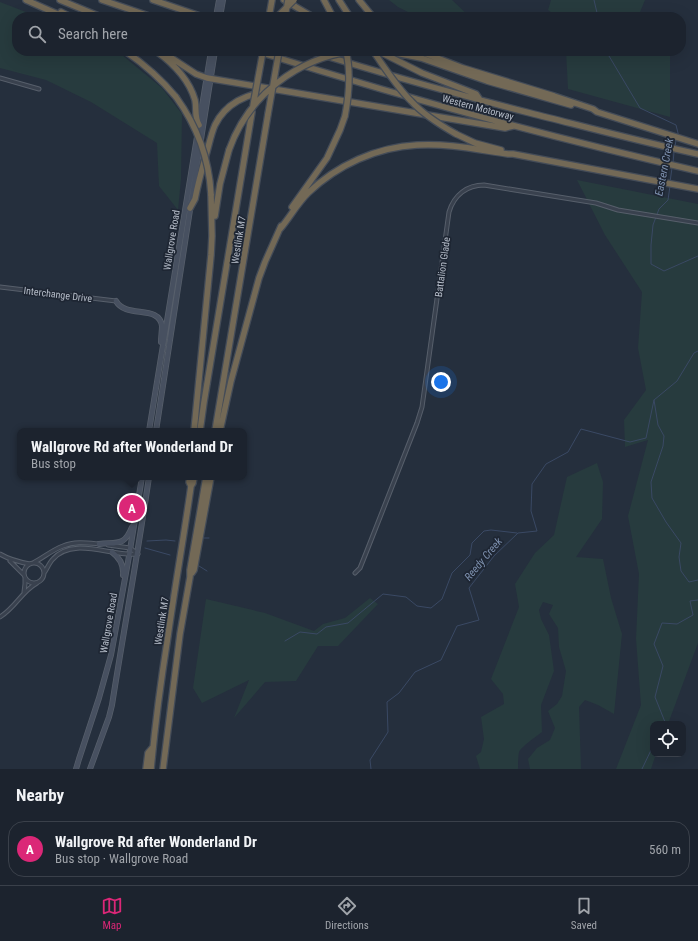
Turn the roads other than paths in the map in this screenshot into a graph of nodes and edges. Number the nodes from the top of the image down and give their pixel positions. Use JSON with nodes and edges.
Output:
{"nodes":[{"id":1,"x":26,"y":0,"type":"edge"},
{"id":2,"x":34,"y":0,"type":"edge"},
{"id":3,"x":60,"y":0,"type":"edge"},
{"id":4,"x":102,"y":0,"type":"edge"},
{"id":5,"x":153,"y":0,"type":"edge"},
{"id":6,"x":272,"y":0,"type":"edge"},
{"id":7,"x":284,"y":0,"type":"edge"},
{"id":8,"x":288,"y":0,"type":"edge"},
{"id":9,"x":294,"y":0,"type":"edge"},
{"id":10,"x":338,"y":0,"type":"edge"},
{"id":11,"x":359,"y":0,"type":"edge"},
{"id":12,"x":221,"y":2,"type":"edge"},
{"id":13,"x":325,"y":2,"type":"edge"},
{"id":14,"x":53,"y":12,"type":"edge"},
{"id":15,"x":60,"y":12,"type":"edge"},
{"id":16,"x":89,"y":12,"type":"edge"},
{"id":17,"x":137,"y":12,"type":"edge"},
{"id":18,"x":188,"y":12,"type":"edge"},
{"id":19,"x":218,"y":12,"type":"edge"},
{"id":20,"x":220,"y":12,"type":"edge"},
{"id":21,"x":270,"y":12,"type":"edge"},
{"id":22,"x":282,"y":12,"type":"edge"},
{"id":23,"x":286,"y":12,"type":"edge"},
{"id":24,"x":304,"y":12,"type":"edge"},
{"id":25,"x":330,"y":12,"type":"edge"},
{"id":26,"x":346,"y":12,"type":"edge"},
{"id":27,"x":368,"y":12,"type":"edge"},
{"id":28,"x":132,"y":56,"type":"edge"},
{"id":29,"x":162,"y":56,"type":"edge"},
{"id":30,"x":169,"y":56,"type":"edge"},
{"id":31,"x":212,"y":56,"type":"edge"},
{"id":32,"x":262,"y":56,"type":"edge"},
{"id":33,"x":272,"y":56,"type":"edge"},
{"id":34,"x":278,"y":56,"type":"edge"},
{"id":35,"x":326,"y":56,"type":"edge"},
{"id":36,"x":329,"y":56,"type":"edge"},
{"id":37,"x":347,"y":56,"type":"edge"},
{"id":38,"x":376,"y":56,"type":"edge"},
{"id":39,"x":388,"y":56,"type":"edge"},
{"id":40,"x":412,"y":56,"type":"edge"},
{"id":41,"x":432,"y":56,"type":"edge"},
{"id":42,"x":0,"y":78,"type":"edge"},
{"id":43,"x":209,"y":78,"type":"junction"},
{"id":44,"x":39,"y":89,"type":"dead end"},
{"id":45,"x":277,"y":90,"type":"junction"},
{"id":46,"x":480,"y":100,"type":"junction"},
{"id":47,"x":598,"y":112,"type":"junction"},
{"id":48,"x":199,"y":125,"type":"junction"},
{"id":49,"x":515,"y":126,"type":"junction"},
{"id":50,"x":698,"y":144,"type":"edge"},
{"id":51,"x":513,"y":154,"type":"junction"},
{"id":52,"x":698,"y":154,"type":"edge"},
{"id":53,"x":698,"y":171,"type":"edge"},
{"id":54,"x":698,"y":189,"type":"edge"},
{"id":55,"x":190,"y":208,"type":"junction"},
{"id":56,"x":698,"y":223,"type":"edge"},
{"id":57,"x":280,"y":229,"type":"junction"},
{"id":58,"x":212,"y":236,"type":"junction"},
{"id":59,"x":0,"y":286,"type":"edge"},
{"id":60,"x":116,"y":301,"type":"joint"},
{"id":61,"x":159,"y":370,"type":"junction"},
{"id":62,"x":156,"y":386,"type":"junction"},
{"id":63,"x":163,"y":387,"type":"junction"},
{"id":64,"x":149,"y":428,"type":"edge"},
{"id":65,"x":156,"y":428,"type":"edge"},
{"id":66,"x":194,"y":428,"type":"edge"},
{"id":67,"x":200,"y":428,"type":"edge"},
{"id":68,"x":215,"y":428,"type":"edge"},
{"id":69,"x":221,"y":428,"type":"edge"},
{"id":70,"x":142,"y":480,"type":"edge"},
{"id":71,"x":150,"y":480,"type":"edge"},
{"id":72,"x":189,"y":480,"type":"edge"},
{"id":73,"x":193,"y":480,"type":"edge"},
{"id":74,"x":205,"y":480,"type":"edge"},
{"id":75,"x":210,"y":480,"type":"edge"},
{"id":76,"x":191,"y":486,"type":"junction"},
{"id":77,"x":135,"y":520,"type":"junction"},
{"id":78,"x":99,"y":544,"type":"junction"},
{"id":79,"x":130,"y":548,"type":"junction"},
{"id":80,"x":112,"y":552,"type":"junction"},
{"id":81,"x":0,"y":554,"type":"edge"},
{"id":82,"x":138,"y":554,"type":"junction"},
{"id":83,"x":129,"y":555,"type":"junction"},
{"id":84,"x":8,"y":559,"type":"junction"},
{"id":85,"x":32,"y":563,"type":"junction"},
{"id":86,"x":44,"y":573,"type":"junction"},
{"id":87,"x":355,"y":573,"type":"dead end"},
{"id":88,"x":25,"y":576,"type":"junction"},
{"id":89,"x":190,"y":577,"type":"junction"},
{"id":90,"x":40,"y":581,"type":"junction"},
{"id":91,"x":24,"y":592,"type":"junction"},
{"id":92,"x":120,"y":605,"type":"junction"},
{"id":93,"x":0,"y":617,"type":"edge"},
{"id":94,"x":153,"y":747,"type":"junction"},
{"id":95,"x":164,"y":760,"type":"junction"},
{"id":96,"x":76,"y":769,"type":"edge"},
{"id":97,"x":90,"y":769,"type":"edge"},
{"id":98,"x":146,"y":769,"type":"edge"},
{"id":99,"x":151,"y":769,"type":"edge"},
{"id":100,"x":163,"y":769,"type":"edge"},
{"id":101,"x":168,"y":769,"type":"edge"}],
"edges":[{"from":1,"to":14,"type":"highway"},
{"from":2,"to":15,"type":"highway"},
{"from":3,"to":16,"type":"highway"},
{"from":4,"to":17,"type":"highway"},
{"from":5,"to":18,"type":"highway"},
{"from":6,"to":21,"type":"highway"},
{"from":7,"to":24,"type":"highway"},
{"from":8,"to":23,"type":"highway","bridge":true},
{"from":9,"to":22,"type":"highway","bridge":true},
{"from":10,"to":26,"type":"highway"},
{"from":11,"to":27,"type":"highway"},
{"from":12,"to":19,"type":"main road"},
{"from":12,"to":20,"type":"main road"},
{"from":13,"to":25,"type":"highway"},
{"from":28,"to":58,"type":"highway","bridge":true},
{"from":29,"to":48,"type":"highway"},
{"from":30,"to":43,"type":"highway"},
{"from":31,"to":43,"type":"main road","name":"Wallgrove Road"},
{"from":32,"to":67,"type":"highway","name":"Westlink M7","bridge":true},
{"from":33,"to":49,"type":"highway","name":"Western Motorway"},
{"from":34,"to":68,"type":"highway","name":"Westlink M7","bridge":true},
{"from":35,"to":46,"type":"highway","name":"Western Motorway"},
{"from":36,"to":58,"type":"highway","bridge":true},
{"from":37,"to":57,"type":"highway","bridge":true},
{"from":38,"to":51,"type":"highway","bridge":true},
{"from":39,"to":46,"type":"highway"},
{"from":40,"to":47,"type":"highway"},
{"from":41,"to":47,"type":"highway"},
{"from":42,"to":44,"type":"street"},
{"from":43,"to":45,"type":"highway"},
{"from":43,"to":48,"type":"main road","name":"Wallgrove Road"},
{"from":43,"to":55,"type":"main road","name":"Wallgrove Road"},
{"from":45,"to":49,"type":"highway"},
{"from":45,"to":55,"type":"highway"},
{"from":46,"to":52,"type":"highway","name":"Western Motorway"},
{"from":47,"to":50,"type":"highway"},
{"from":48,"to":61,"type":"main road","name":"Wallgrove Road"},
{"from":49,"to":53,"type":"highway","name":"Western Motorway"},
{"from":51,"to":54,"type":"highway"},
{"from":51,"to":57,"type":"highway"},
{"from":55,"to":63,"type":"main road","name":"Wallgrove Road"},
{"from":56,"to":87,"type":"street","name":"Battalion Glade"},
{"from":57,"to":69,"type":"highway"},
{"from":58,"to":66,"type":"highway"},
{"from":59,"to":60,"type":"street","name":"Interchange Drive"},
{"from":60,"to":61,"type":"main road"},
{"from":61,"to":62,"type":"main road","name":"Wallgrove Road"},
{"from":62,"to":63,"type":"main road"},
{"from":62,"to":64,"type":"main road","name":"Wallgrove Road"},
{"from":63,"to":65,"type":"main road","name":"Wallgrove Road"},
{"from":70,"to":77,"type":"main road","name":"Wallgrove Road"},
{"from":71,"to":82,"type":"main road","name":"Wallgrove Road"},
{"from":72,"to":76,"type":"highway"},
{"from":73,"to":76,"type":"highway","name":"Westlink M7"},
{"from":74,"to":89,"type":"highway"},
{"from":75,"to":89,"type":"highway"},
{"from":76,"to":94,"type":"highway","name":"Westlink M7"},
{"from":77,"to":78,"type":"main road"},
{"from":77,"to":79,"type":"main road","name":"Wallgrove Road"},
{"from":78,"to":79,"type":"street"},
{"from":78,"to":85,"type":"street"},
{"from":79,"to":82,"type":"street"},
{"from":79,"to":83,"type":"main road","name":"Wallgrove Road"},
{"from":80,"to":83,"type":"street"},
{"from":80,"to":86,"type":"street"},
{"from":80,"to":92,"type":"main road"},
{"from":81,"to":84,"type":"street"},
{"from":82,"to":83,"type":"street"},
{"from":82,"to":97,"type":"main road","name":"Wallgrove Road"},
{"from":83,"to":92,"type":"main road","name":"Wallgrove Road"},
{"from":84,"to":85,"type":"street"},
{"from":84,"to":88,"type":"street"},
{"from":85,"to":86,"type":"street"},
{"from":85,"to":88,"type":"street"},
{"from":86,"to":90,"type":"street"},
{"from":88,"to":90,"type":"street"},
{"from":88,"to":91,"type":"street"},
{"from":89,"to":95,"type":"highway"},
{"from":90,"to":91,"type":"street"},
{"from":91,"to":93,"type":"street"},
{"from":92,"to":96,"type":"main road","name":"Wallgrove Road"},
{"from":94,"to":98,"type":"highway"},
{"from":94,"to":99,"type":"highway","name":"Westlink M7"},
{"from":95,"to":100,"type":"highway"},
{"from":95,"to":101,"type":"highway"}]}
